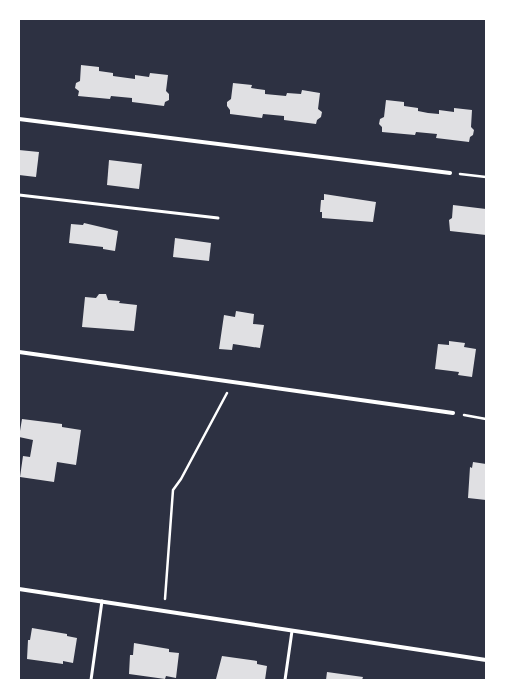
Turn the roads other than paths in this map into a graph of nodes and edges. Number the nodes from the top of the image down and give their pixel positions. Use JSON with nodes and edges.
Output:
{"nodes":[{"id":1,"x":19,"y":119,"type":"edge"},
{"id":2,"x":450,"y":173,"type":"road end"},
{"id":3,"x":19,"y":195,"type":"edge"},
{"id":4,"x":218,"y":218,"type":"dead end"},
{"id":5,"x":19,"y":352,"type":"edge"},
{"id":6,"x":453,"y":413,"type":"road end"},
{"id":7,"x":19,"y":589,"type":"edge"},
{"id":8,"x":102,"y":600,"type":"junction"},
{"id":9,"x":292,"y":631,"type":"junction"},
{"id":10,"x":486,"y":660,"type":"edge"},
{"id":11,"x":91,"y":680,"type":"edge"},
{"id":12,"x":285,"y":680,"type":"edge"}],
"edges":[{"from":1,"to":2,"type":"street"},
{"from":3,"to":4,"type":"lane"},
{"from":5,"to":6,"type":"street"},
{"from":7,"to":8,"type":"street"},
{"from":8,"to":9,"type":"street"},
{"from":8,"to":11,"type":"lane"},
{"from":9,"to":10,"type":"street"},
{"from":9,"to":12,"type":"lane"}]}
